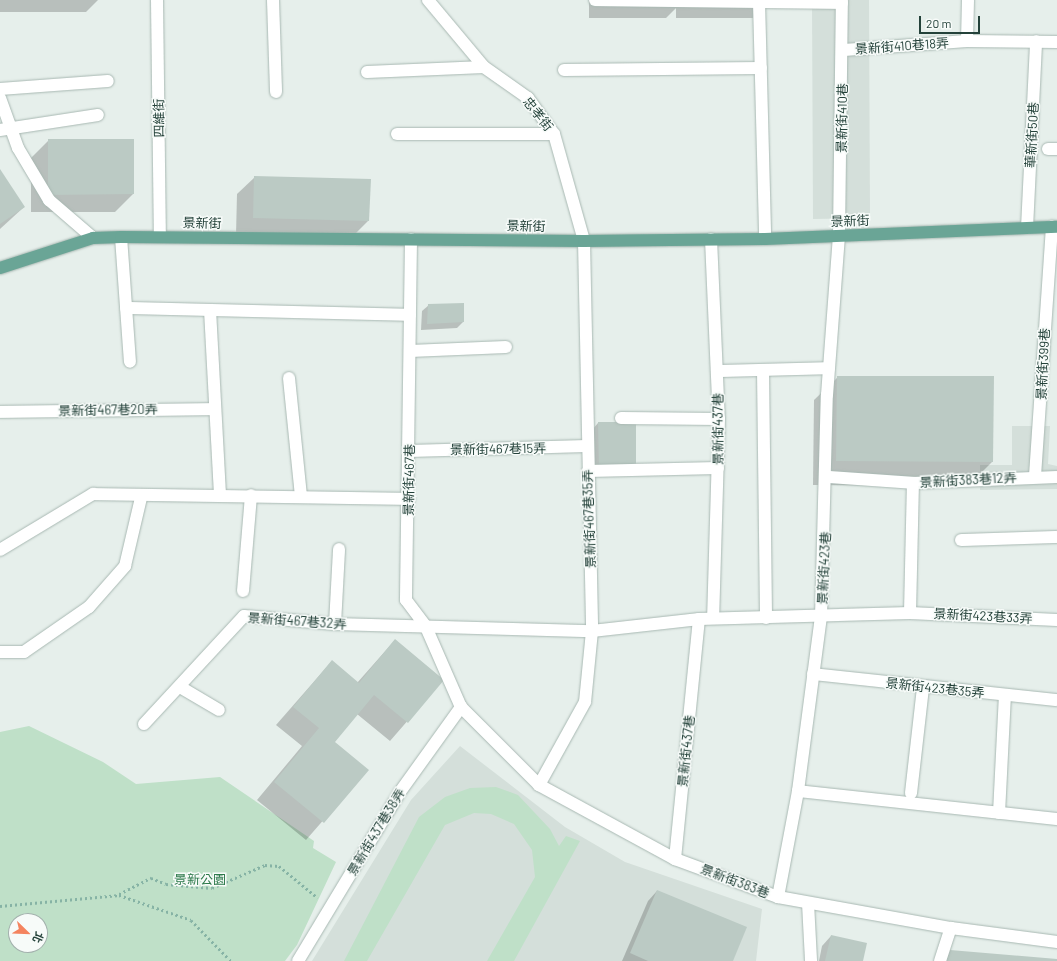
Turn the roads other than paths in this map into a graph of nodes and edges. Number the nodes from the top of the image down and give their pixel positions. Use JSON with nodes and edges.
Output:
{"nodes":[{"id":1,"x":157,"y":0,"type":"edge"},
{"id":2,"x":273,"y":0,"type":"edge"},
{"id":3,"x":428,"y":0,"type":"edge"},
{"id":4,"x":595,"y":0,"type":"edge"},
{"id":5,"x":610,"y":0,"type":"edge"},
{"id":6,"x":968,"y":0,"type":"edge"},
{"id":7,"x":704,"y":1,"type":"edge"},
{"id":8,"x":793,"y":1,"type":"edge"},
{"id":9,"x":842,"y":1,"type":"edge"},
{"id":10,"x":759,"y":2,"type":"junction"},
{"id":11,"x":967,"y":42,"type":"junction"},
{"id":12,"x":1036,"y":42,"type":"junction"},
{"id":13,"x":1057,"y":42,"type":"edge"},
{"id":14,"x":844,"y":50,"type":"junction"},
{"id":15,"x":484,"y":67,"type":"junction"},
{"id":16,"x":761,"y":68,"type":"junction"},
{"id":17,"x":564,"y":70,"type":"dead end"},
{"id":18,"x":367,"y":72,"type":"dead end"},
{"id":19,"x":108,"y":81,"type":"dead end"},
{"id":20,"x":0,"y":90,"type":"edge"},
{"id":21,"x":276,"y":92,"type":"dead end"},
{"id":22,"x":0,"y":98,"type":"edge"},
{"id":23,"x":98,"y":115,"type":"dead end"},
{"id":24,"x":5,"y":129,"type":"edge"},
{"id":25,"x":397,"y":134,"type":"dead end"},
{"id":26,"x":554,"y":134,"type":"junction"},
{"id":27,"x":1054,"y":227,"type":"edge"},
{"id":28,"x":1027,"y":228,"type":"junction"},
{"id":29,"x":160,"y":236,"type":"junction"},
{"id":30,"x":840,"y":236,"type":"junction"},
{"id":31,"x":122,"y":237,"type":"junction"},
{"id":32,"x":93,"y":238,"type":"junction"},
{"id":33,"x":411,"y":239,"type":"junction"},
{"id":34,"x":711,"y":239,"type":"junction"},
{"id":35,"x":765,"y":239,"type":"junction"},
{"id":36,"x":584,"y":241,"type":"junction"},
{"id":37,"x":0,"y":268,"type":"edge"},
{"id":38,"x":126,"y":308,"type":"junction"},
{"id":39,"x":210,"y":310,"type":"junction"},
{"id":40,"x":410,"y":315,"type":"junction"},
{"id":41,"x":506,"y":347,"type":"dead end"},
{"id":42,"x":410,"y":352,"type":"junction"},
{"id":43,"x":130,"y":362,"type":"dead end"},
{"id":44,"x":829,"y":368,"type":"junction"},
{"id":45,"x":763,"y":370,"type":"junction"},
{"id":46,"x":717,"y":371,"type":"junction"},
{"id":47,"x":289,"y":378,"type":"dead end"},
{"id":48,"x":215,"y":409,"type":"junction"},
{"id":49,"x":0,"y":412,"type":"edge"},
{"id":50,"x":621,"y":418,"type":"dead end"},
{"id":51,"x":719,"y":419,"type":"junction"},
{"id":52,"x":588,"y":446,"type":"junction"},
{"id":53,"x":409,"y":451,"type":"junction"},
{"id":54,"x":718,"y":468,"type":"junction"},
{"id":55,"x":588,"y":471,"type":"junction"},
{"id":56,"x":1034,"y":476,"type":"junction"},
{"id":57,"x":1057,"y":476,"type":"edge"},
{"id":58,"x":828,"y":477,"type":"junction"},
{"id":59,"x":913,"y":483,"type":"junction"},
{"id":60,"x":220,"y":494,"type":"junction"},
{"id":61,"x":251,"y":495,"type":"junction"},
{"id":62,"x":302,"y":496,"type":"junction"},
{"id":63,"x":141,"y":498,"type":"junction"},
{"id":64,"x":409,"y":499,"type":"junction"},
{"id":65,"x":1057,"y":537,"type":"edge"},
{"id":66,"x":961,"y":540,"type":"dead end"},
{"id":67,"x":0,"y":550,"type":"edge"},
{"id":68,"x":339,"y":550,"type":"dead end"},
{"id":69,"x":243,"y":591,"type":"dead end"},
{"id":70,"x":910,"y":613,"type":"junction"},
{"id":71,"x":821,"y":617,"type":"junction"},
{"id":72,"x":713,"y":618,"type":"junction"},
{"id":73,"x":766,"y":618,"type":"junction"},
{"id":74,"x":699,"y":619,"type":"junction"},
{"id":75,"x":1057,"y":620,"type":"edge"},
{"id":76,"x":336,"y":624,"type":"junction"},
{"id":77,"x":426,"y":627,"type":"junction"},
{"id":78,"x":592,"y":631,"type":"junction"},
{"id":79,"x":0,"y":652,"type":"edge"},
{"id":80,"x":813,"y":674,"type":"junction"},
{"id":81,"x":180,"y":687,"type":"junction"},
{"id":82,"x":923,"y":687,"type":"junction"},
{"id":83,"x":1006,"y":695,"type":"junction"},
{"id":84,"x":1057,"y":700,"type":"edge"},
{"id":85,"x":461,"y":707,"type":"junction"},
{"id":86,"x":219,"y":710,"type":"dead end"},
{"id":87,"x":144,"y":724,"type":"dead end"},
{"id":88,"x":540,"y":785,"type":"junction"},
{"id":89,"x":798,"y":791,"type":"junction"},
{"id":90,"x":911,"y":793,"type":"dead end"},
{"id":91,"x":999,"y":813,"type":"junction"},
{"id":92,"x":1057,"y":818,"type":"edge"},
{"id":93,"x":676,"y":859,"type":"junction"},
{"id":94,"x":778,"y":897,"type":"junction"},
{"id":95,"x":808,"y":904,"type":"junction"},
{"id":96,"x":951,"y":928,"type":"junction"},
{"id":97,"x":1057,"y":942,"type":"edge"},
{"id":98,"x":298,"y":961,"type":"edge"},
{"id":99,"x":811,"y":961,"type":"edge"},
{"id":100,"x":940,"y":961,"type":"edge"}],
"edges":[{"from":1,"to":29,"type":"street","name":"四維街"},
{"from":2,"to":21,"type":"street"},
{"from":3,"to":15,"type":"street","name":"忠孝街"},
{"from":4,"to":5,"type":"street"},
{"from":5,"to":7,"type":"street"},
{"from":6,"to":11,"type":"street"},
{"from":7,"to":10,"type":"street"},
{"from":8,"to":9,"type":"street"},
{"from":8,"to":10,"type":"street"},
{"from":9,"to":14,"type":"street","name":"景新街410巷"},
{"from":10,"to":16,"type":"street"},
{"from":11,"to":12,"type":"street","name":"景新街410巷18弄"},
{"from":11,"to":14,"type":"street","name":"景新街410巷18弄"},
{"from":12,"to":13,"type":"street","name":"景新街410巷18弄"},
{"from":12,"to":28,"type":"street","name":"華新街50巷"},
{"from":14,"to":30,"type":"street","name":"景新街410巷"},
{"from":15,"to":18,"type":"street"},
{"from":15,"to":26,"type":"street","name":"忠孝街"},
{"from":16,"to":17,"type":"street"},
{"from":16,"to":35,"type":"street"},
{"from":19,"to":20,"type":"street"},
{"from":22,"to":24,"type":"street"},
{"from":23,"to":24,"type":"street"},
{"from":24,"to":32,"type":"street"},
{"from":25,"to":26,"type":"street"},
{"from":26,"to":36,"type":"street","name":"忠孝街"},
{"from":27,"to":28,"type":"main road","name":"景新街"},
{"from":27,"to":56,"type":"street","name":"景新街399巷"},
{"from":28,"to":30,"type":"main road","name":"景新街"},
{"from":29,"to":31,"type":"main road","name":"景新街"},
{"from":29,"to":33,"type":"main road","name":"景新街"},
{"from":30,"to":35,"type":"main road","name":"景新街"},
{"from":30,"to":44,"type":"street","name":"景新街423巷"},
{"from":31,"to":32,"type":"main road","name":"景新街"},
{"from":31,"to":38,"type":"street"},
{"from":32,"to":37,"type":"main road","name":"景新街"},
{"from":33,"to":36,"type":"main road","name":"景新街"},
{"from":33,"to":40,"type":"street","name":"景新街467巷"},
{"from":34,"to":35,"type":"main road","name":"景新街"},
{"from":34,"to":36,"type":"main road","name":"景新街"},
{"from":34,"to":46,"type":"street","name":"景新街437巷"},
{"from":36,"to":52,"type":"street","name":"景新街467巷35弄"},
{"from":38,"to":39,"type":"street"},
{"from":38,"to":43,"type":"street"},
{"from":39,"to":40,"type":"street"},
{"from":39,"to":48,"type":"street"},
{"from":40,"to":42,"type":"street","name":"景新街467巷"},
{"from":41,"to":42,"type":"street"},
{"from":42,"to":53,"type":"street","name":"景新街467巷"},
{"from":44,"to":45,"type":"street"},
{"from":44,"to":58,"type":"street","name":"景新街423巷"},
{"from":45,"to":46,"type":"street"},
{"from":45,"to":73,"type":"street"},
{"from":46,"to":51,"type":"street","name":"景新街437巷"},
{"from":47,"to":62,"type":"street"},
{"from":48,"to":49,"type":"street","name":"景新街467巷20弄"},
{"from":48,"to":60,"type":"street"},
{"from":50,"to":51,"type":"street"},
{"from":51,"to":54,"type":"street","name":"景新街437巷"},
{"from":52,"to":53,"type":"street","name":"景新街467巷15弄"},
{"from":52,"to":55,"type":"street","name":"景新街467巷35弄"},
{"from":53,"to":64,"type":"street","name":"景新街467巷"},
{"from":54,"to":55,"type":"street"},
{"from":54,"to":72,"type":"street","name":"景新街437巷"},
{"from":55,"to":78,"type":"street","name":"景新街467巷35弄"},
{"from":56,"to":57,"type":"street","name":"景新街383巷12弄"},
{"from":56,"to":59,"type":"street","name":"景新街383巷12弄"},
{"from":58,"to":59,"type":"street"},
{"from":58,"to":71,"type":"street","name":"景新街423巷"},
{"from":59,"to":70,"type":"street","name":"景新街383巷12弄"},
{"from":60,"to":61,"type":"street"},
{"from":60,"to":63,"type":"street"},
{"from":61,"to":62,"type":"street"},
{"from":61,"to":69,"type":"street"},
{"from":62,"to":64,"type":"street"},
{"from":63,"to":67,"type":"street"},
{"from":63,"to":79,"type":"street"},
{"from":64,"to":77,"type":"street","name":"景新街467巷"},
{"from":65,"to":66,"type":"street"},
{"from":68,"to":76,"type":"street"},
{"from":70,"to":71,"type":"street","name":"景新街423巷33弄"},
{"from":70,"to":75,"type":"street","name":"景新街423巷33弄"},
{"from":71,"to":73,"type":"street","name":"景新街423巷33弄"},
{"from":71,"to":80,"type":"street","name":"景新街423巷"},
{"from":72,"to":73,"type":"street","name":"景新街423巷33弄"},
{"from":72,"to":74,"type":"street","name":"景新街423巷33弄"},
{"from":74,"to":78,"type":"street","name":"景新街467巷32弄"},
{"from":74,"to":93,"type":"street","name":"景新街437巷"},
{"from":76,"to":77,"type":"street","name":"景新街467巷32弄"},
{"from":76,"to":81,"type":"street","name":"景新街467巷32弄"},
{"from":77,"to":78,"type":"street","name":"景新街467巷32弄"},
{"from":77,"to":85,"type":"street","name":"景新街467巷"},
{"from":78,"to":88,"type":"street","name":"景新街467巷35弄"},
{"from":80,"to":82,"type":"street","name":"景新街423巷35弄"},
{"from":80,"to":89,"type":"street","name":"景新街423巷"},
{"from":81,"to":86,"type":"street"},
{"from":81,"to":87,"type":"street","name":"景新街467巷32弄"},
{"from":82,"to":83,"type":"street","name":"景新街423巷35弄"},
{"from":82,"to":90,"type":"street"},
{"from":83,"to":84,"type":"street","name":"景新街423巷35弄"},
{"from":83,"to":91,"type":"street"},
{"from":85,"to":88,"type":"street","name":"景新街383巷"},
{"from":85,"to":98,"type":"street","name":"景新街437巷38弄"},
{"from":88,"to":93,"type":"street","name":"景新街383巷"},
{"from":89,"to":91,"type":"street"},
{"from":89,"to":94,"type":"street","name":"景新街423巷"},
{"from":91,"to":92,"type":"street"},
{"from":93,"to":94,"type":"street","name":"景新街383巷"},
{"from":94,"to":95,"type":"street","name":"景新街383巷"},
{"from":95,"to":96,"type":"street","name":"景新街383巷"},
{"from":95,"to":99,"type":"street"},
{"from":96,"to":97,"type":"street","name":"景新街383巷"},
{"from":96,"to":100,"type":"street"}]}
